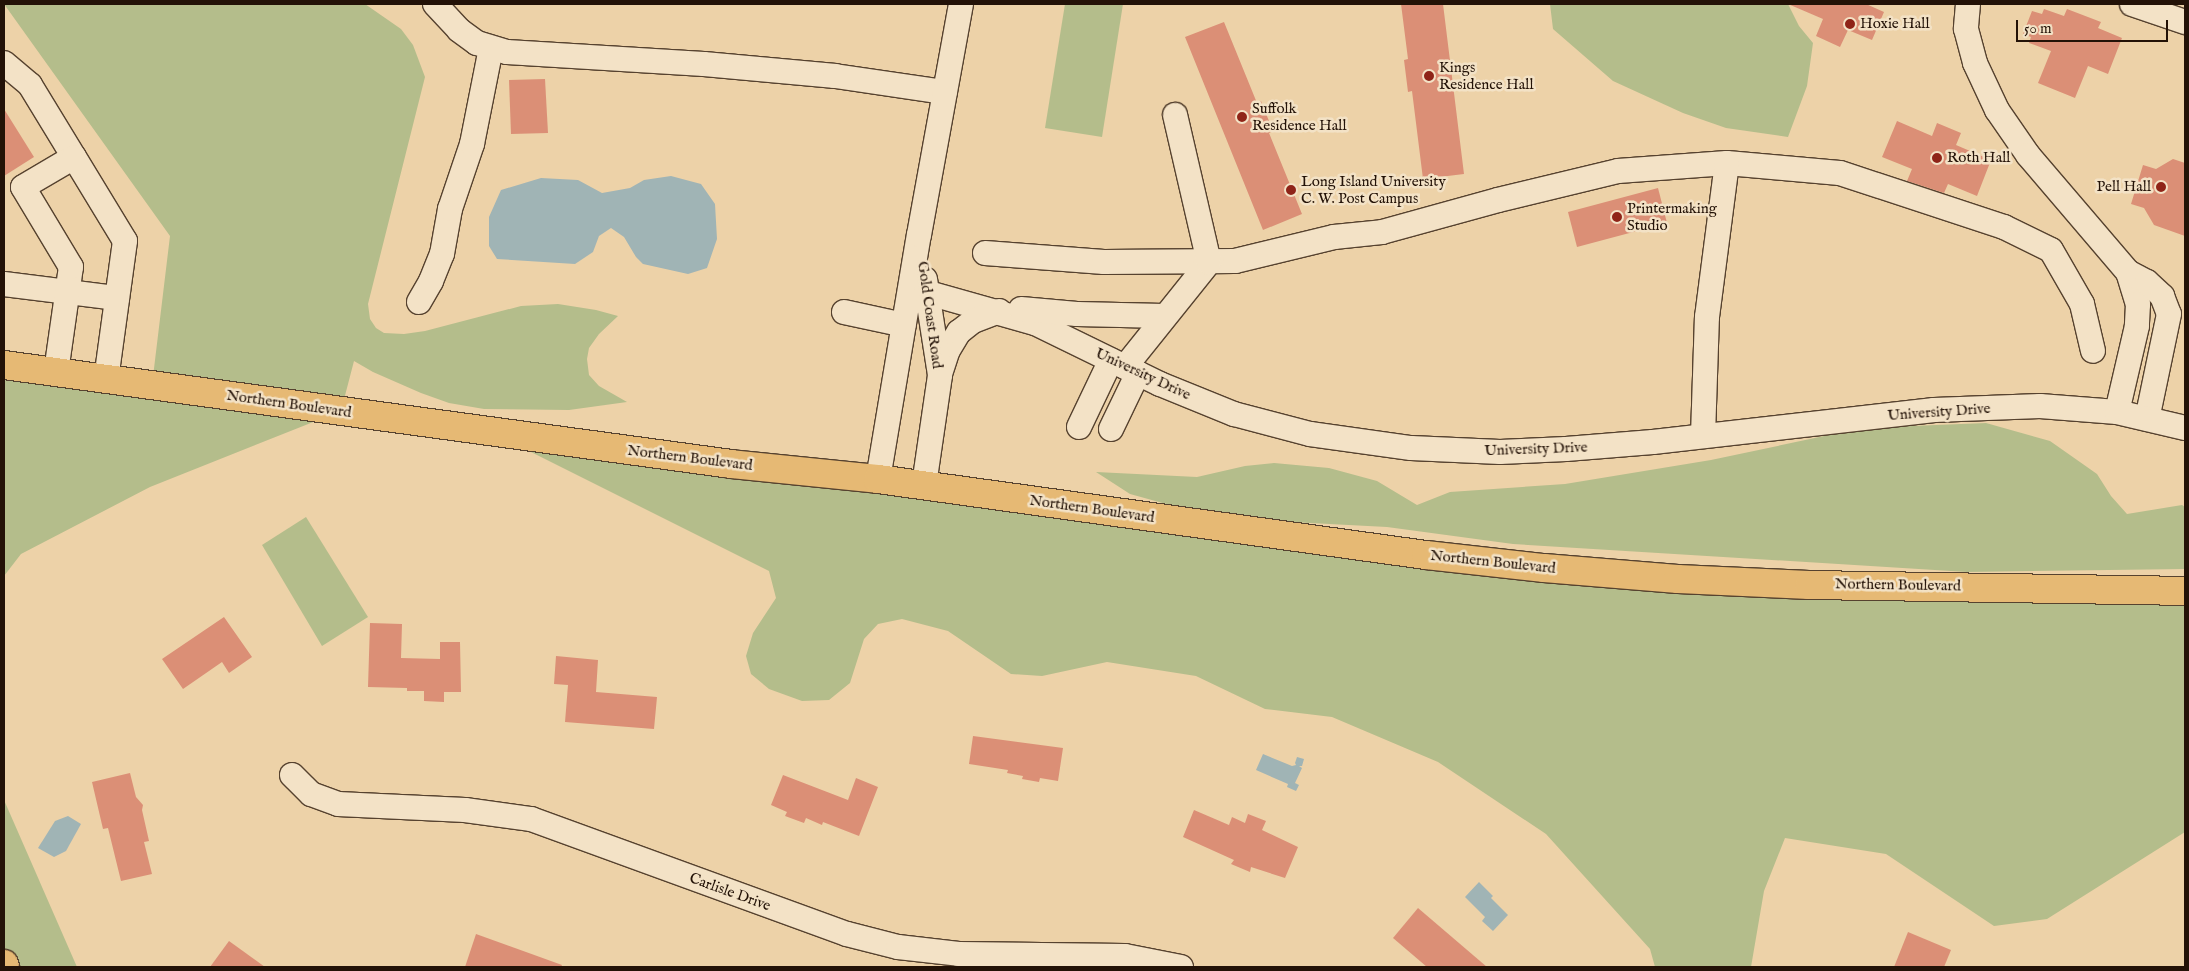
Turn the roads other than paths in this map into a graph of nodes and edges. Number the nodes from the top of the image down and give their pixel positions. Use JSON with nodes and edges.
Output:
{"nodes":[{"id":1,"x":435,"y":4,"type":"edge"},
{"id":2,"x":961,"y":4,"type":"edge"},
{"id":3,"x":1968,"y":4,"type":"edge"},
{"id":4,"x":2132,"y":4,"type":"edge"},
{"id":5,"x":2185,"y":22,"type":"edge"},
{"id":6,"x":491,"y":48,"type":"junction"},
{"id":7,"x":4,"y":63,"type":"edge"},
{"id":8,"x":945,"y":92,"type":"junction"},
{"id":9,"x":1175,"y":115,"type":"dead end"},
{"id":10,"x":74,"y":157,"type":"junction"},
{"id":11,"x":1727,"y":163,"type":"junction"},
{"id":12,"x":986,"y":253,"type":"dead end"},
{"id":13,"x":1208,"y":262,"type":"junction"},
{"id":14,"x":2128,"y":272,"type":"junction"},
{"id":15,"x":4,"y":284,"type":"edge"},
{"id":16,"x":919,"y":290,"type":"junction"},
{"id":17,"x":69,"y":291,"type":"junction"},
{"id":18,"x":117,"y":298,"type":"junction"},
{"id":19,"x":419,"y":302,"type":"dead end"},
{"id":20,"x":990,"y":308,"type":"junction"},
{"id":21,"x":844,"y":312,"type":"dead end"},
{"id":22,"x":1164,"y":316,"type":"junction"},
{"id":23,"x":904,"y":324,"type":"junction"},
{"id":24,"x":2094,"y":351,"type":"dead end"},
{"id":25,"x":4,"y":365,"type":"edge"},
{"id":26,"x":1125,"y":367,"type":"junction"},
{"id":27,"x":56,"y":372,"type":"junction"},
{"id":28,"x":940,"y":375,"type":"junction"},
{"id":29,"x":106,"y":379,"type":"junction"},
{"id":30,"x":2117,"y":412,"type":"junction"},
{"id":31,"x":2147,"y":419,"type":"junction"},
{"id":32,"x":1079,"y":427,"type":"dead end"},
{"id":33,"x":2185,"y":428,"type":"edge"},
{"id":34,"x":1111,"y":429,"type":"dead end"},
{"id":35,"x":1703,"y":436,"type":"junction"},
{"id":36,"x":878,"y":479,"type":"junction"},
{"id":37,"x":924,"y":485,"type":"junction"},
{"id":38,"x":2185,"y":591,"type":"edge"},
{"id":39,"x":292,"y":776,"type":"dead end"},
{"id":40,"x":1181,"y":967,"type":"edge"}],
"edges":[{"from":1,"to":6,"type":"street"},
{"from":2,"to":8,"type":"street","name":"Gold Coast Road"},
{"from":3,"to":14,"type":"street"},
{"from":4,"to":5,"type":"street"},
{"from":6,"to":8,"type":"street"},
{"from":6,"to":19,"type":"street"},
{"from":7,"to":10,"type":"street"},
{"from":8,"to":16,"type":"street","name":"Gold Coast Road"},
{"from":9,"to":13,"type":"street"},
{"from":10,"to":17,"type":"street"},
{"from":10,"to":18,"type":"street"},
{"from":11,"to":13,"type":"street"},
{"from":11,"to":24,"type":"street"},
{"from":11,"to":35,"type":"street"},
{"from":12,"to":13,"type":"street"},
{"from":13,"to":22,"type":"street"},
{"from":14,"to":30,"type":"street"},
{"from":14,"to":31,"type":"street"},
{"from":15,"to":17,"type":"street"},
{"from":16,"to":20,"type":"street","name":"University Drive"},
{"from":16,"to":23,"type":"street","name":"Gold Coast Road"},
{"from":16,"to":28,"type":"street","name":"Gold Coast Road"},
{"from":17,"to":18,"type":"street"},
{"from":17,"to":27,"type":"street"},
{"from":18,"to":29,"type":"street"},
{"from":20,"to":22,"type":"street"},
{"from":20,"to":26,"type":"street","name":"University Drive"},
{"from":20,"to":28,"type":"street"},
{"from":21,"to":23,"type":"street"},
{"from":22,"to":26,"type":"street"},
{"from":23,"to":36,"type":"street","name":"Gold Coast Road"},
{"from":25,"to":27,"type":"main road","name":"Northern Boulevard"},
{"from":26,"to":32,"type":"street"},
{"from":26,"to":34,"type":"street"},
{"from":26,"to":35,"type":"street","name":"University Drive"},
{"from":27,"to":29,"type":"main road","name":"Northern Boulevard"},
{"from":28,"to":37,"type":"street","name":"Gold Coast Road"},
{"from":29,"to":36,"type":"main road","name":"Northern Boulevard"},
{"from":30,"to":31,"type":"street","name":"University Drive"},
{"from":30,"to":35,"type":"street","name":"University Drive"},
{"from":31,"to":33,"type":"street","name":"University Drive"},
{"from":36,"to":37,"type":"main road","name":"Northern Boulevard"},
{"from":37,"to":38,"type":"main road","name":"Northern Boulevard"},
{"from":39,"to":40,"type":"street","name":"Carlisle Drive"}]}
